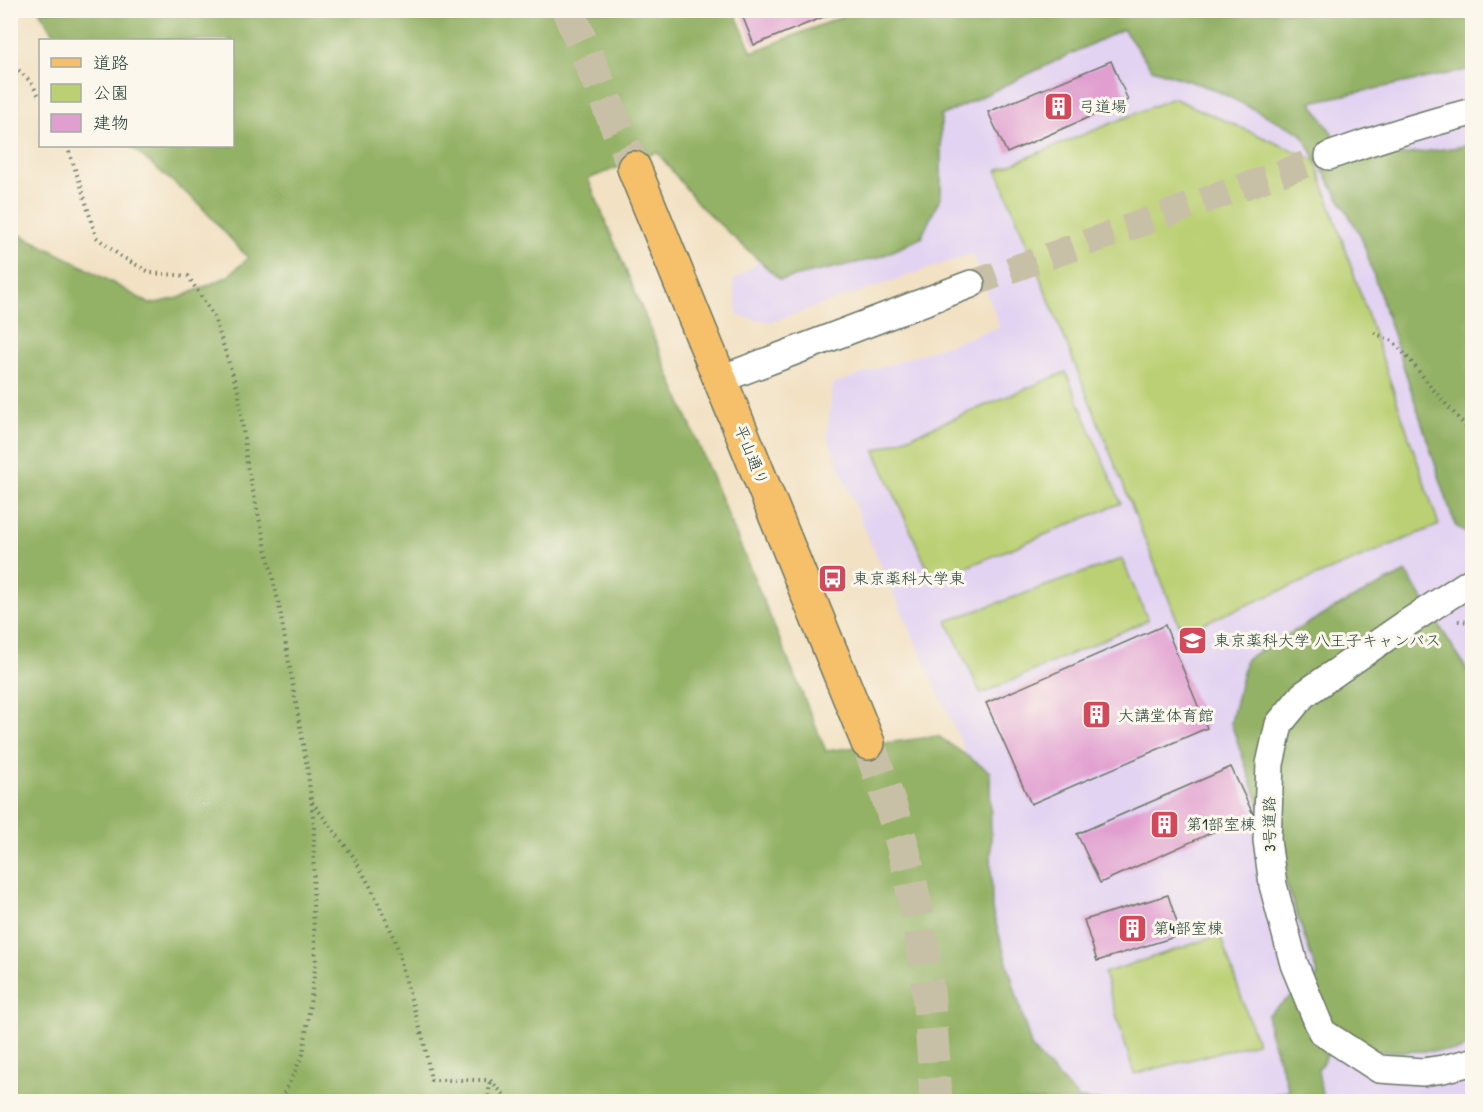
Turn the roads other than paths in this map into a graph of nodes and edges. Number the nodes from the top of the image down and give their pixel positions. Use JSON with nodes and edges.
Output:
{"nodes":[{"id":1,"x":1473,"y":112,"type":"edge"},
{"id":2,"x":1329,"y":156,"type":"tunnel mouth"},
{"id":3,"x":634,"y":168,"type":"tunnel mouth"},
{"id":4,"x":971,"y":284,"type":"tunnel mouth"},
{"id":5,"x":721,"y":379,"type":"junction"},
{"id":6,"x":1473,"y":581,"type":"edge"},
{"id":7,"x":868,"y":743,"type":"tunnel mouth"},
{"id":8,"x":1473,"y":1062,"type":"edge"}],
"edges":[{"from":1,"to":2,"type":"street"},
{"from":3,"to":5,"type":"main road","name":"平山通り"},
{"from":4,"to":5,"type":"street"},
{"from":5,"to":7,"type":"main road","name":"平山通り"},
{"from":6,"to":8,"type":"street","name":"3号道路"}]}
